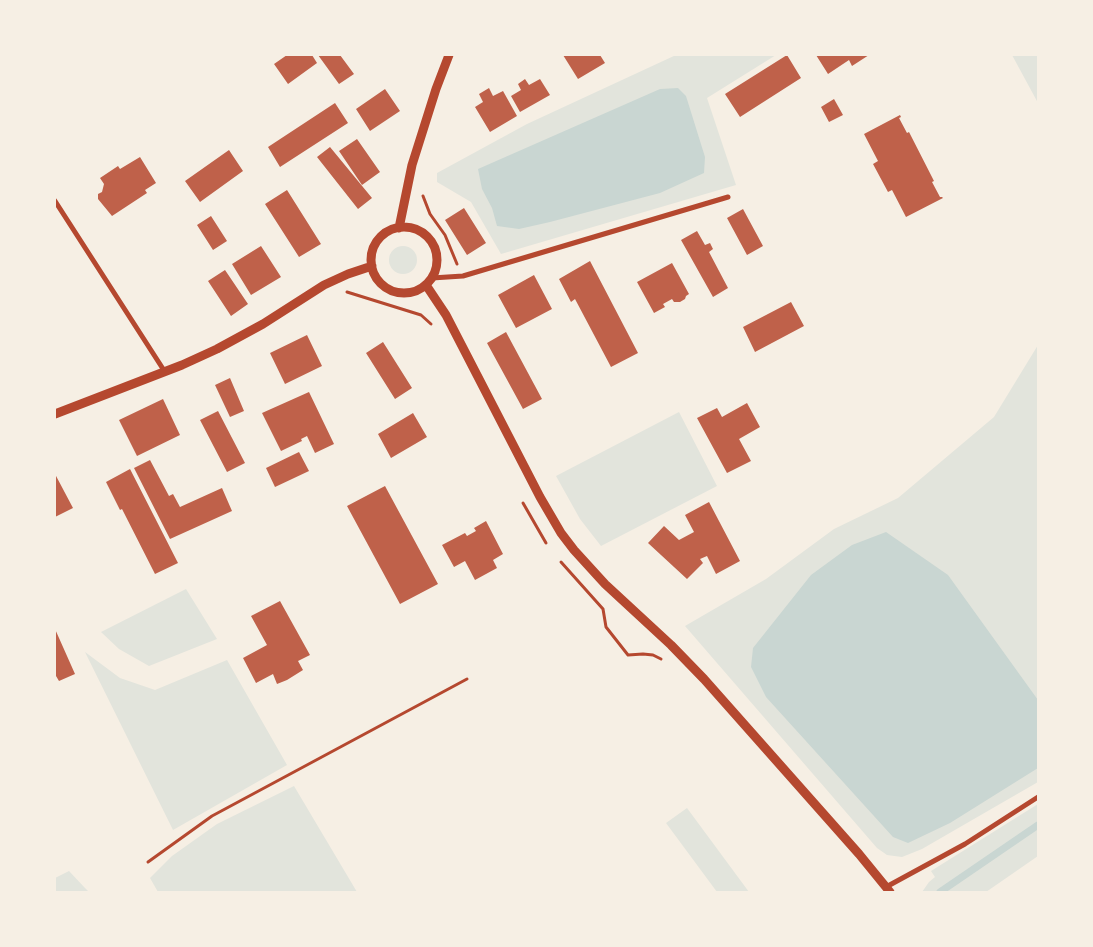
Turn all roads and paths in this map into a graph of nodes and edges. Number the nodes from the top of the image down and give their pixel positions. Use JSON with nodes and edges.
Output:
{"nodes":[{"id":1,"x":449,"y":55,"type":"edge"},
{"id":2,"x":423,"y":188,"type":"dead end"},
{"id":3,"x":728,"y":197,"type":"dead end"},
{"id":4,"x":55,"y":202,"type":"edge"},
{"id":5,"x":399,"y":228,"type":"junction"},
{"id":6,"x":372,"y":266,"type":"junction"},
{"id":7,"x":463,"y":276,"type":"junction"},
{"id":8,"x":429,"y":281,"type":"junction"},
{"id":9,"x":340,"y":294,"type":"dead end"},
{"id":10,"x":435,"y":330,"type":"dead end"},
{"id":11,"x":165,"y":372,"type":"junction"},
{"id":12,"x":55,"y":414,"type":"edge"},
{"id":13,"x":610,"y":631,"type":"dead end"},
{"id":14,"x":667,"y":665,"type":"dead end"},
{"id":15,"x":467,"y":679,"type":"dead end"},
{"id":16,"x":1038,"y":797,"type":"edge"},
{"id":17,"x":148,"y":862,"type":"dead end"},
{"id":18,"x":888,"y":890,"type":"edge"}],
"edges":[{"from":1,"to":5,"type":"street"},
{"from":2,"to":7,"type":"path"},
{"from":3,"to":7,"type":"street"},
{"from":4,"to":11,"type":"street"},
{"from":5,"to":6,"type":"street"},
{"from":5,"to":8,"type":"street"},
{"from":6,"to":8,"type":"street"},
{"from":6,"to":11,"type":"street"},
{"from":7,"to":8,"type":"street"},
{"from":8,"to":18,"type":"street"},
{"from":9,"to":10,"type":"path"},
{"from":11,"to":12,"type":"street"},
{"from":13,"to":14,"type":"path"},
{"from":15,"to":17,"type":"path"},
{"from":16,"to":18,"type":"street"}]}
